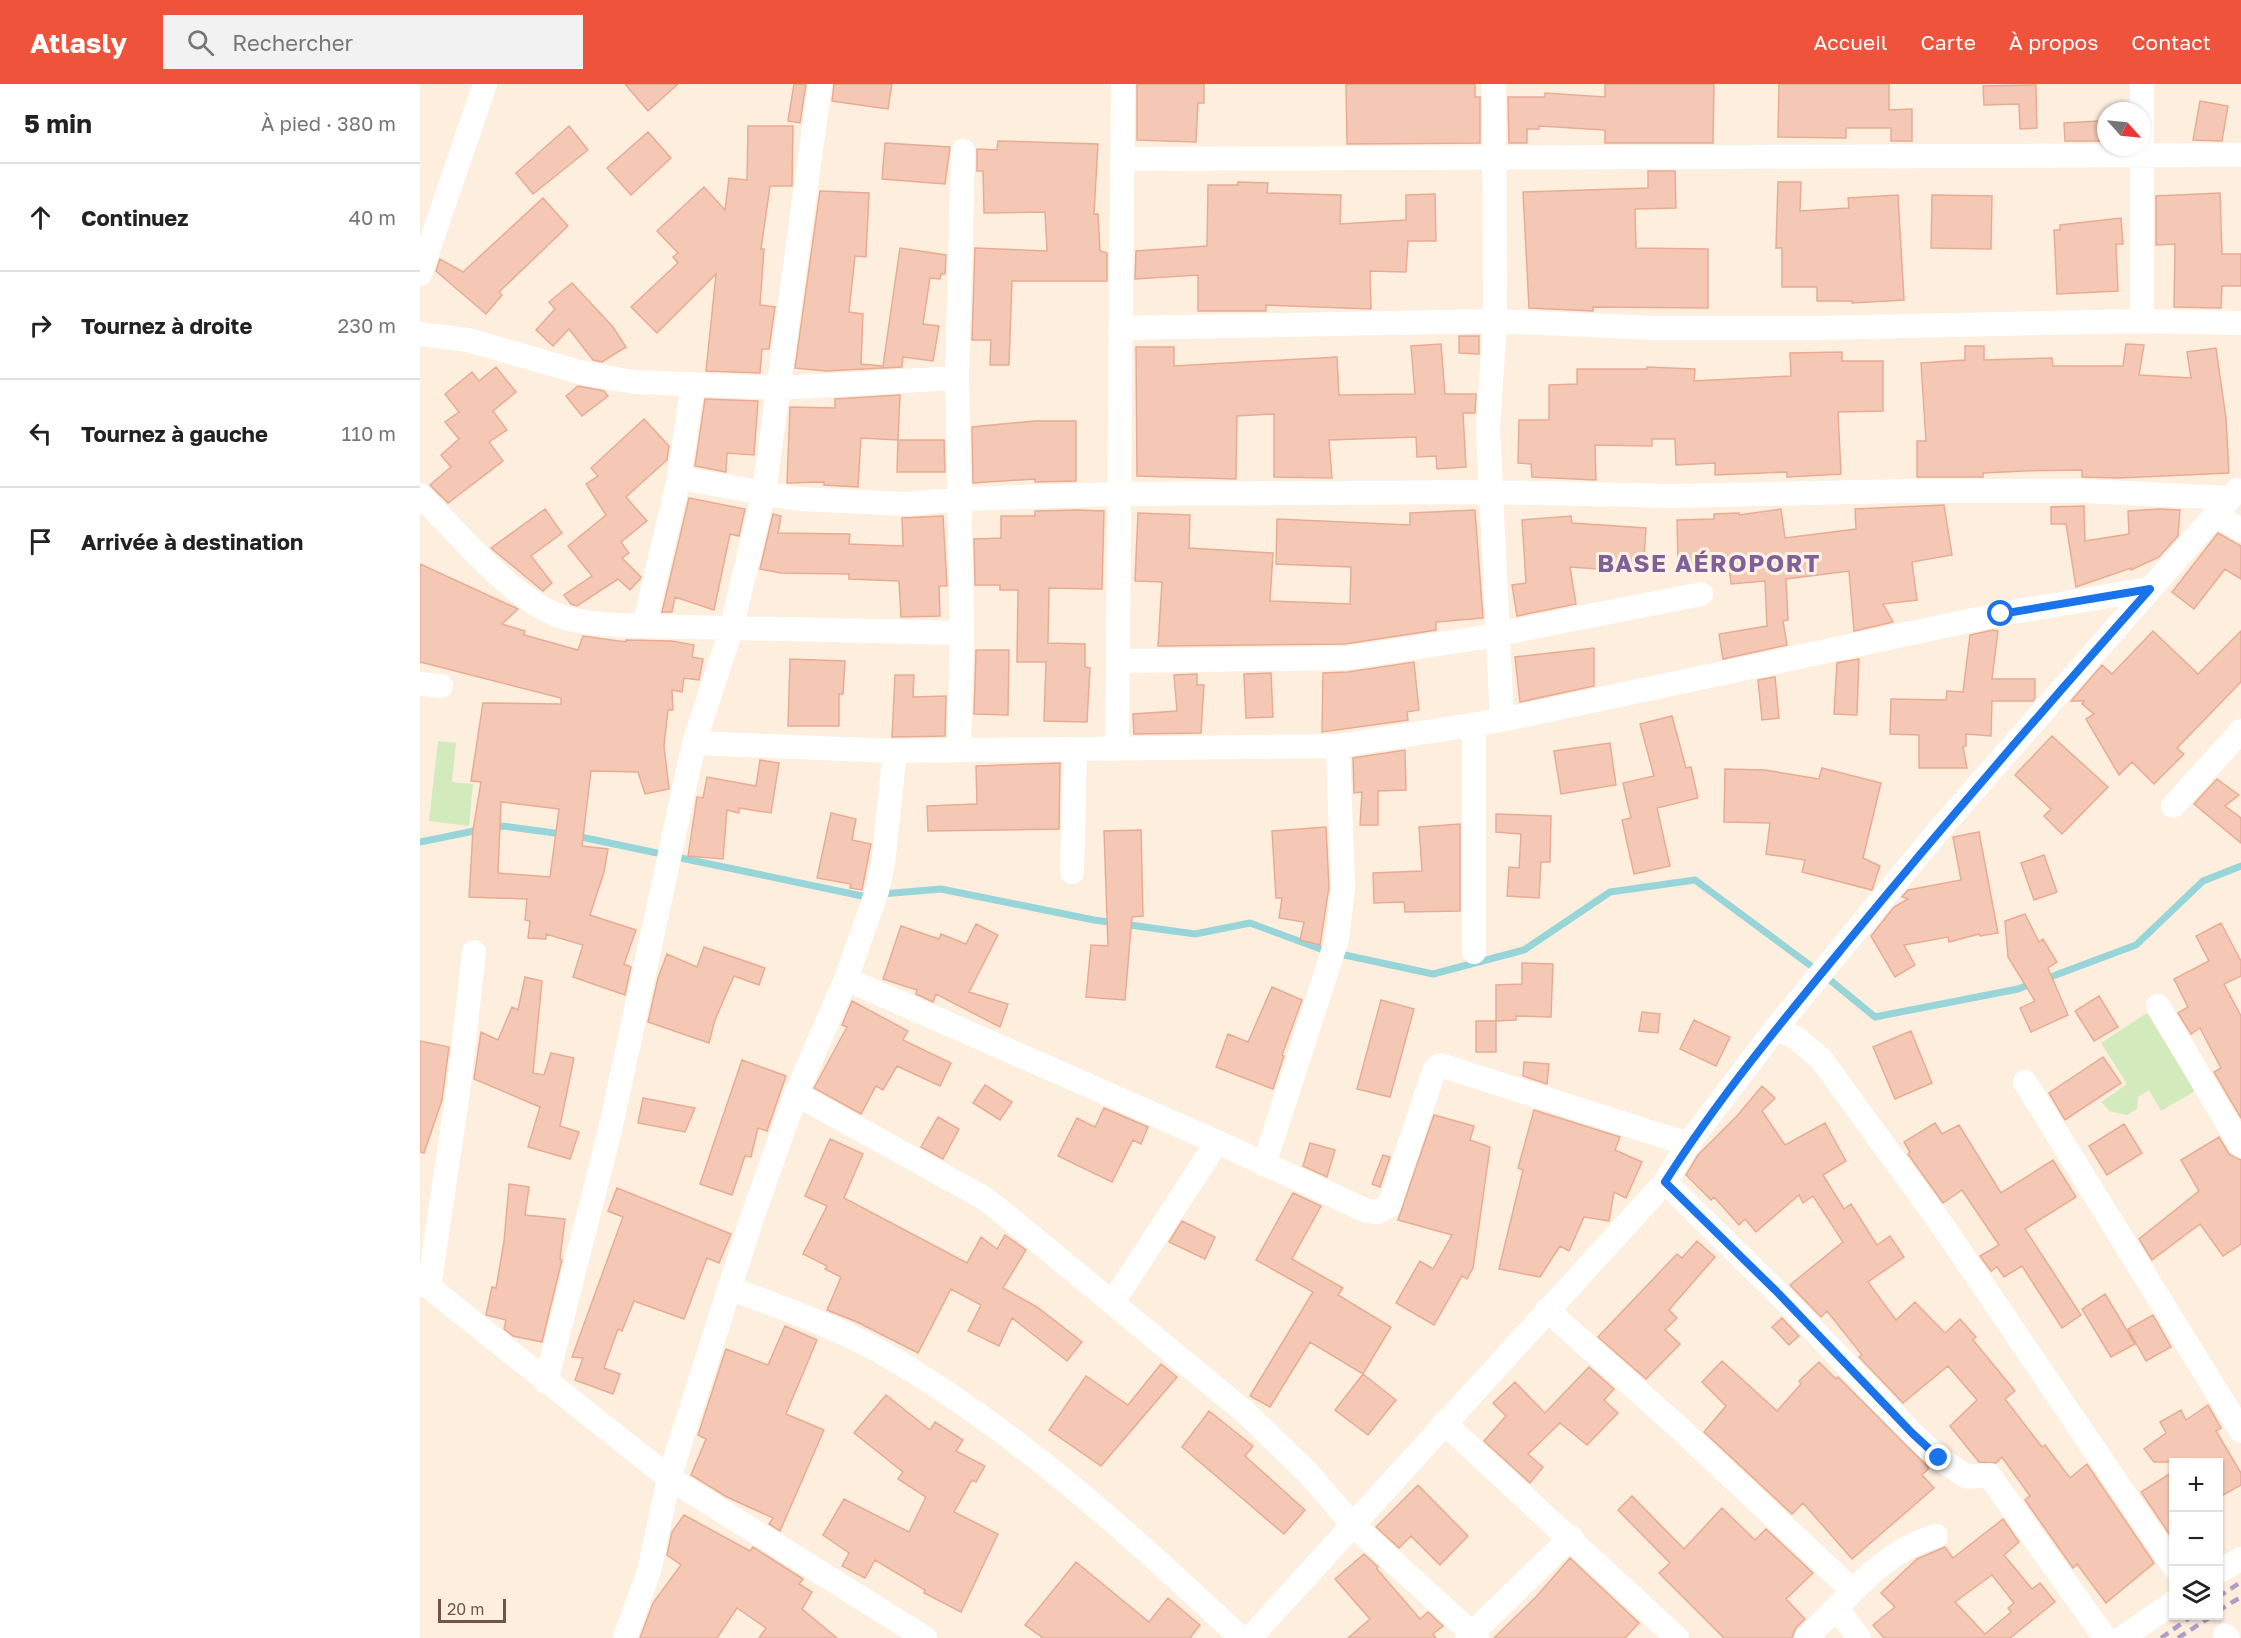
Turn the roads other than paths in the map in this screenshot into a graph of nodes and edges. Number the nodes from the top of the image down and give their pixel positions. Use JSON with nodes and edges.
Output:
{"nodes":[{"id":1,"x":485,"y":84,"type":"edge"},
{"id":2,"x":820,"y":84,"type":"edge"},
{"id":3,"x":1122,"y":84,"type":"edge"},
{"id":4,"x":1494,"y":84,"type":"edge"},
{"id":5,"x":2142,"y":84,"type":"edge"},
{"id":6,"x":2142,"y":102,"type":"edge"},
{"id":7,"x":963,"y":152,"type":"dead end"},
{"id":8,"x":2097,"y":155,"type":"edge"},
{"id":9,"x":2151,"y":155,"type":"edge"},
{"id":10,"x":2241,"y":155,"type":"edge"},
{"id":11,"x":2143,"y":156,"type":"edge"},
{"id":12,"x":1123,"y":159,"type":"junction"},
{"id":13,"x":1495,"y":159,"type":"junction"},
{"id":14,"x":420,"y":274,"type":"edge"},
{"id":15,"x":1495,"y":321,"type":"junction"},
{"id":16,"x":2142,"y":321,"type":"junction"},
{"id":17,"x":2241,"y":323,"type":"edge"},
{"id":18,"x":1120,"y":328,"type":"junction"},
{"id":19,"x":420,"y":334,"type":"edge"},
{"id":20,"x":957,"y":378,"type":"junction"},
{"id":21,"x":693,"y":384,"type":"junction"},
{"id":22,"x":780,"y":388,"type":"junction"},
{"id":23,"x":679,"y":478,"type":"junction"},
{"id":24,"x":764,"y":492,"type":"junction"},
{"id":25,"x":1490,"y":492,"type":"junction"},
{"id":26,"x":1118,"y":494,"type":"junction"},
{"id":27,"x":420,"y":495,"type":"edge"},
{"id":28,"x":960,"y":499,"type":"junction"},
{"id":29,"x":2229,"y":500,"type":"edge"},
{"id":30,"x":2241,"y":530,"type":"edge"},
{"id":31,"x":2150,"y":589,"type":"junction"},
{"id":32,"x":1701,"y":594,"type":"dead end"},
{"id":33,"x":644,"y":626,"type":"junction"},
{"id":34,"x":731,"y":630,"type":"junction"},
{"id":35,"x":962,"y":633,"type":"junction"},
{"id":36,"x":1496,"y":633,"type":"junction"},
{"id":37,"x":1119,"y":661,"type":"junction"},
{"id":38,"x":1502,"y":720,"type":"junction"},
{"id":39,"x":1474,"y":725,"type":"junction"},
{"id":40,"x":2241,"y":731,"type":"edge"},
{"id":41,"x":694,"y":743,"type":"junction"},
{"id":42,"x":1338,"y":746,"type":"junction"},
{"id":43,"x":1074,"y":748,"type":"junction"},
{"id":44,"x":1117,"y":748,"type":"junction"},
{"id":45,"x":959,"y":749,"type":"junction"},
{"id":46,"x":895,"y":751,"type":"junction"},
{"id":47,"x":2173,"y":806,"type":"dead end"},
{"id":48,"x":1072,"y":872,"type":"dead end"},
{"id":49,"x":474,"y":952,"type":"dead end"},
{"id":50,"x":1474,"y":952,"type":"dead end"},
{"id":51,"x":846,"y":980,"type":"junction"},
{"id":52,"x":2158,"y":1006,"type":"dead end"},
{"id":53,"x":1776,"y":1028,"type":"junction"},
{"id":54,"x":2025,"y":1082,"type":"dead end"},
{"id":55,"x":796,"y":1094,"type":"junction"},
{"id":56,"x":1217,"y":1142,"type":"junction"},
{"id":57,"x":1688,"y":1144,"type":"junction"},
{"id":58,"x":2241,"y":1146,"type":"edge"},
{"id":59,"x":1264,"y":1165,"type":"junction"},
{"id":60,"x":1665,"y":1182,"type":"junction"},
{"id":61,"x":424,"y":1284,"type":"edge"},
{"id":62,"x":729,"y":1288,"type":"junction"},
{"id":63,"x":1113,"y":1302,"type":"junction"},
{"id":64,"x":1547,"y":1310,"type":"junction"},
{"id":65,"x":546,"y":1382,"type":"junction"},
{"id":66,"x":1444,"y":1423,"type":"junction"},
{"id":67,"x":2241,"y":1431,"type":"edge"},
{"id":68,"x":669,"y":1478,"type":"junction"},
{"id":69,"x":1352,"y":1524,"type":"junction"},
{"id":70,"x":1936,"y":1536,"type":"dead end"},
{"id":71,"x":1571,"y":1537,"type":"junction"},
{"id":72,"x":2241,"y":1559,"type":"edge"},
{"id":73,"x":2173,"y":1566,"type":"edge"},
{"id":74,"x":2223,"y":1569,"type":"edge"},
{"id":75,"x":1853,"y":1591,"type":"junction"},
{"id":76,"x":2169,"y":1605,"type":"edge"},
{"id":77,"x":1837,"y":1609,"type":"junction"},
{"id":78,"x":1472,"y":1636,"type":"edge"},
{"id":79,"x":625,"y":1638,"type":"edge"},
{"id":80,"x":925,"y":1638,"type":"edge"},
{"id":81,"x":1241,"y":1638,"type":"edge"},
{"id":82,"x":1250,"y":1638,"type":"edge"},
{"id":83,"x":1677,"y":1638,"type":"edge"},
{"id":84,"x":1806,"y":1638,"type":"edge"},
{"id":85,"x":1859,"y":1638,"type":"edge"},
{"id":86,"x":2105,"y":1638,"type":"edge"},
{"id":87,"x":2122,"y":1638,"type":"edge"}],
"edges":[{"from":1,"to":14,"type":"street"},
{"from":2,"to":22,"type":"street"},
{"from":3,"to":12,"type":"street"},
{"from":4,"to":13,"type":"street"},
{"from":5,"to":6,"type":"street"},
{"from":7,"to":20,"type":"street"},
{"from":8,"to":13,"type":"street"},
{"from":9,"to":10,"type":"street"},
{"from":11,"to":16,"type":"street"},
{"from":12,"to":13,"type":"street"},
{"from":12,"to":18,"type":"street"},
{"from":13,"to":15,"type":"street"},
{"from":15,"to":16,"type":"street"},
{"from":15,"to":18,"type":"street"},
{"from":15,"to":25,"type":"street"},
{"from":16,"to":17,"type":"street"},
{"from":18,"to":26,"type":"street"},
{"from":19,"to":21,"type":"street"},
{"from":20,"to":22,"type":"street"},
{"from":20,"to":28,"type":"street"},
{"from":21,"to":22,"type":"street"},
{"from":21,"to":23,"type":"street"},
{"from":22,"to":24,"type":"street"},
{"from":23,"to":24,"type":"street"},
{"from":23,"to":33,"type":"street"},
{"from":24,"to":28,"type":"street"},
{"from":24,"to":34,"type":"street"},
{"from":25,"to":26,"type":"street"},
{"from":25,"to":29,"type":"street"},
{"from":25,"to":36,"type":"street"},
{"from":26,"to":28,"type":"street"},
{"from":26,"to":37,"type":"street"},
{"from":27,"to":33,"type":"street"},
{"from":28,"to":35,"type":"street"},
{"from":29,"to":30,"type":"street"},
{"from":29,"to":31,"type":"street"},
{"from":31,"to":38,"type":"street"},
{"from":31,"to":53,"type":"street"},
{"from":32,"to":36,"type":"street"},
{"from":33,"to":34,"type":"street"},
{"from":34,"to":35,"type":"street"},
{"from":34,"to":41,"type":"street"},
{"from":35,"to":45,"type":"street"},
{"from":36,"to":37,"type":"street"},
{"from":36,"to":38,"type":"street"},
{"from":37,"to":44,"type":"street"},
{"from":38,"to":39,"type":"street"},
{"from":39,"to":42,"type":"street"},
{"from":39,"to":50,"type":"street"},
{"from":40,"to":47,"type":"street"},
{"from":41,"to":46,"type":"street"},
{"from":41,"to":65,"type":"street"},
{"from":42,"to":44,"type":"street"},
{"from":42,"to":59,"type":"street"},
{"from":43,"to":44,"type":"street"},
{"from":43,"to":45,"type":"street"},
{"from":43,"to":48,"type":"street"},
{"from":45,"to":46,"type":"street"},
{"from":46,"to":51,"type":"street"},
{"from":49,"to":61,"type":"street"},
{"from":51,"to":55,"type":"street"},
{"from":51,"to":56,"type":"street"},
{"from":52,"to":58,"type":"street"},
{"from":53,"to":57,"type":"street"},
{"from":53,"to":73,"type":"street"},
{"from":54,"to":67,"type":"street"},
{"from":55,"to":62,"type":"street"},
{"from":55,"to":63,"type":"street"},
{"from":56,"to":59,"type":"street"},
{"from":56,"to":63,"type":"street"},
{"from":57,"to":59,"type":"street"},
{"from":57,"to":60,"type":"street"},
{"from":60,"to":64,"type":"street"},
{"from":60,"to":86,"type":"street"},
{"from":61,"to":65,"type":"street"},
{"from":62,"to":68,"type":"street"},
{"from":62,"to":81,"type":"street"},
{"from":63,"to":69,"type":"street"},
{"from":64,"to":66,"type":"street"},
{"from":64,"to":75,"type":"street"},
{"from":65,"to":68,"type":"street"},
{"from":66,"to":69,"type":"street"},
{"from":66,"to":71,"type":"street"},
{"from":68,"to":79,"type":"street"},
{"from":68,"to":80,"type":"street"},
{"from":69,"to":78,"type":"street"},
{"from":69,"to":82,"type":"street"},
{"from":70,"to":75,"type":"street"},
{"from":71,"to":78,"type":"street"},
{"from":71,"to":83,"type":"street"},
{"from":72,"to":74,"type":"street"},
{"from":75,"to":77,"type":"street"},
{"from":76,"to":87,"type":"street"},
{"from":77,"to":84,"type":"street"},
{"from":77,"to":85,"type":"street"}]}
